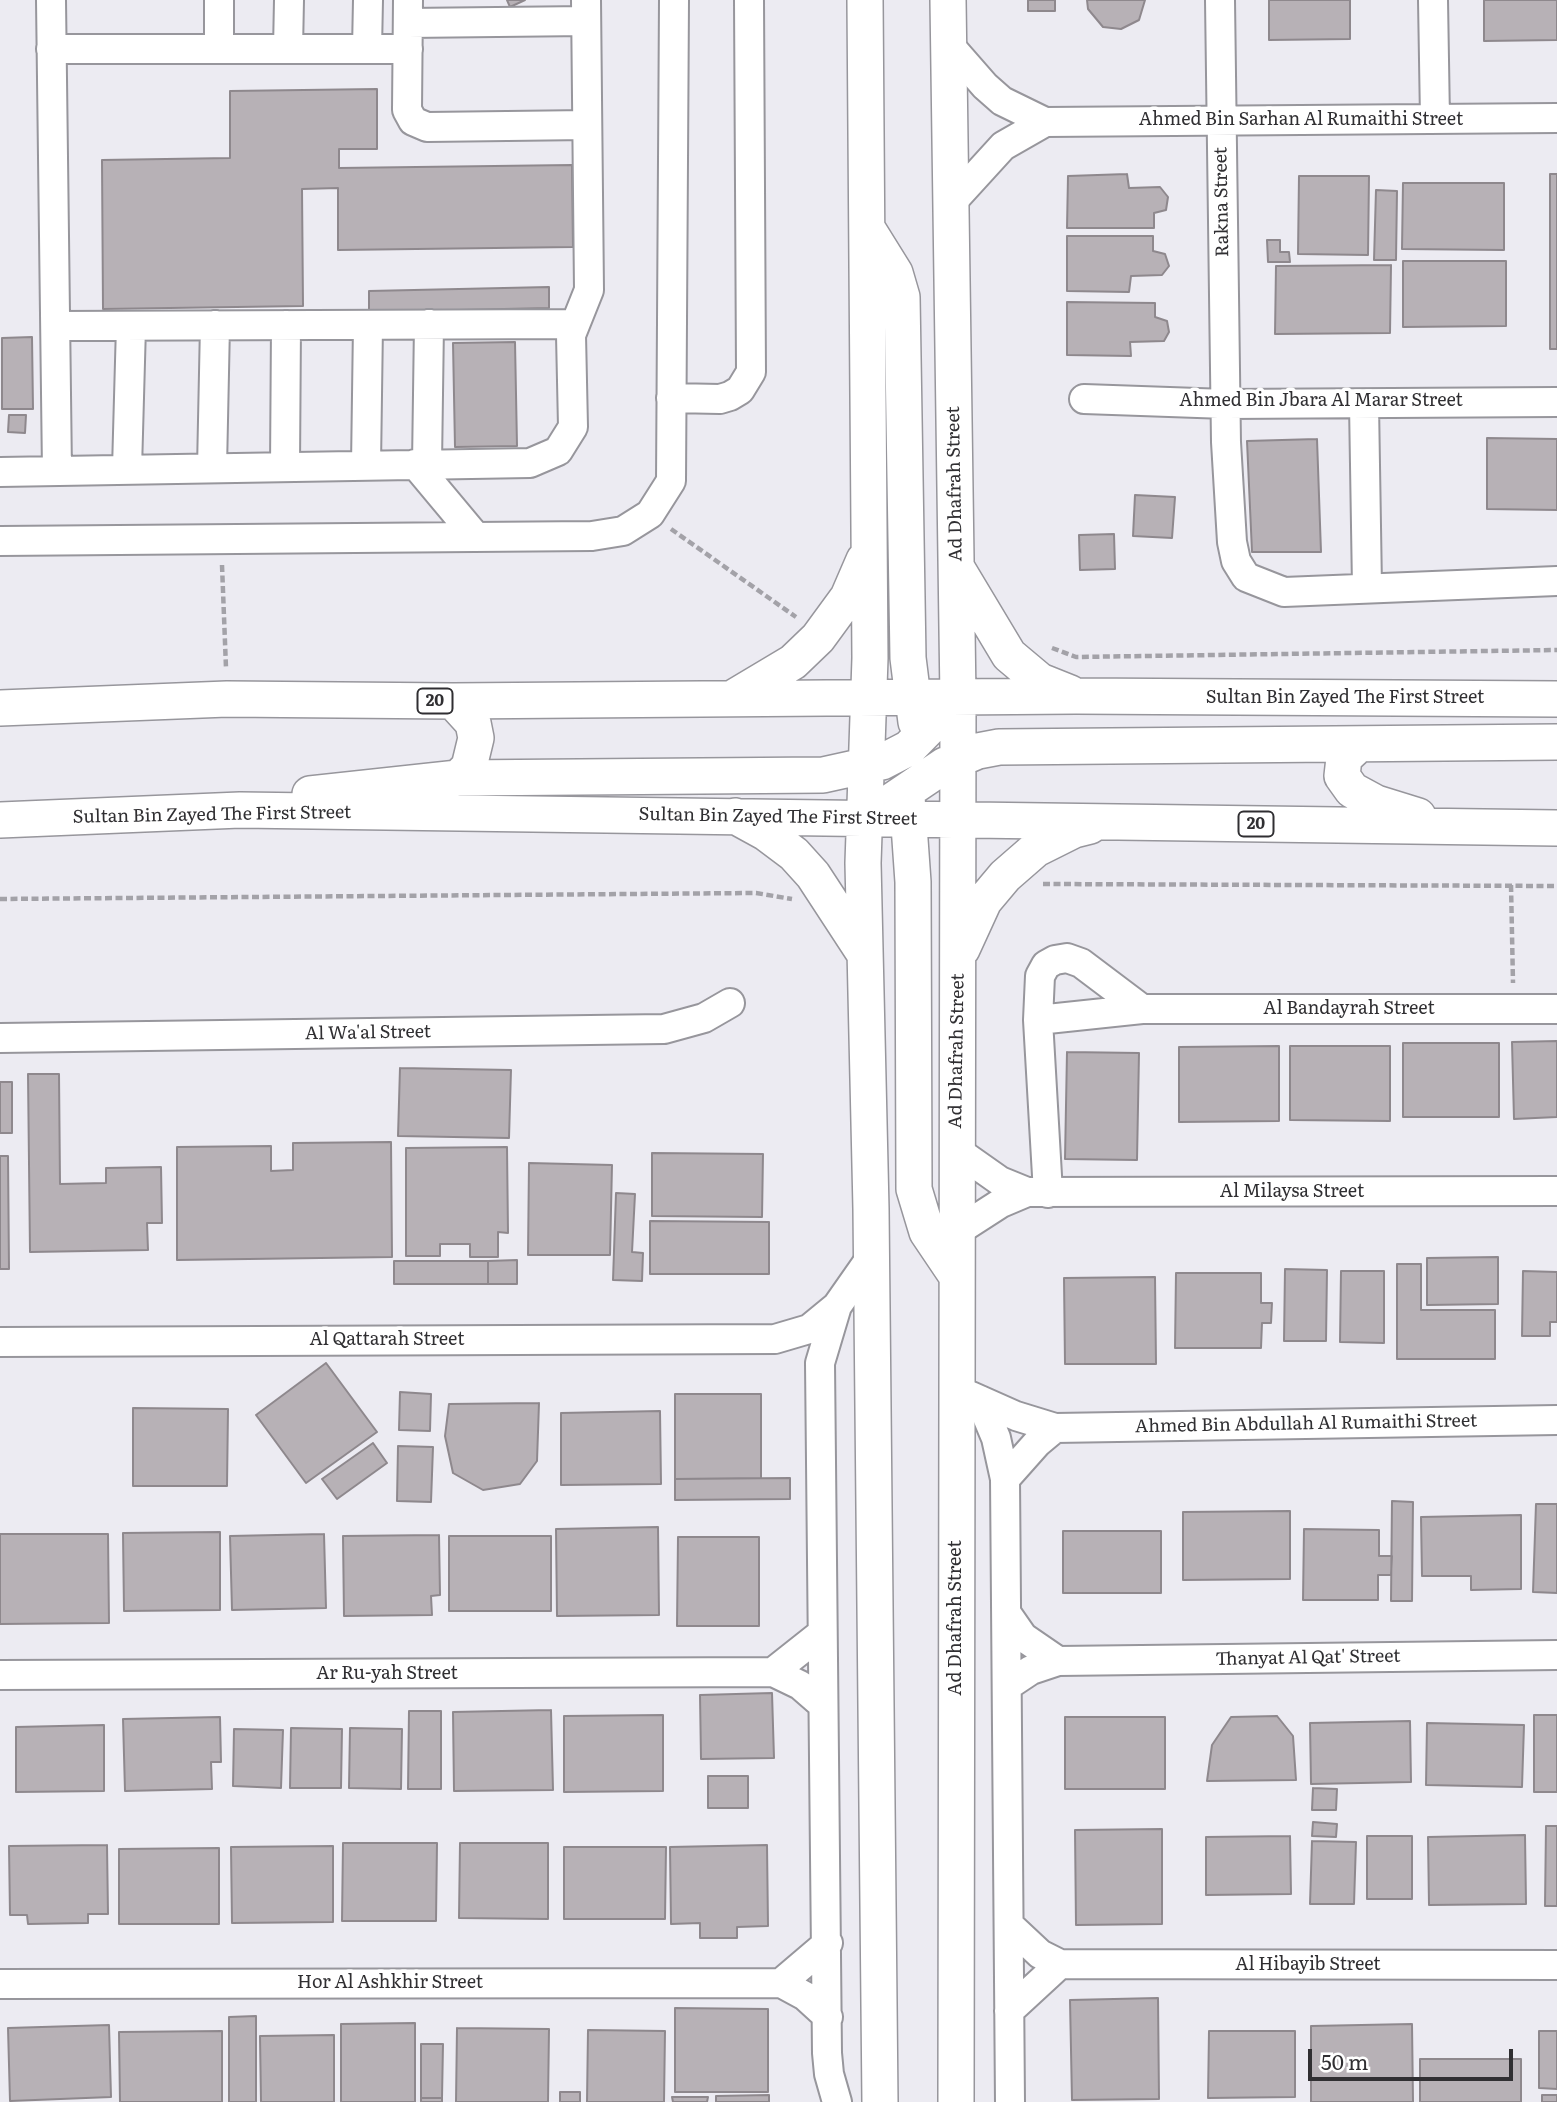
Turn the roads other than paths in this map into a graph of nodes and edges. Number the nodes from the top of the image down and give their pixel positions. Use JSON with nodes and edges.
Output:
{"nodes":[{"id":1,"x":51,"y":0,"type":"edge"},
{"id":2,"x":219,"y":0,"type":"edge"},
{"id":3,"x":289,"y":0,"type":"edge"},
{"id":4,"x":368,"y":0,"type":"edge"},
{"id":5,"x":674,"y":0,"type":"edge"},
{"id":6,"x":749,"y":0,"type":"edge"},
{"id":7,"x":948,"y":0,"type":"edge"},
{"id":8,"x":1220,"y":0,"type":"edge"},
{"id":9,"x":1433,"y":0,"type":"edge"},
{"id":10,"x":861,"y":6,"type":"edge"},
{"id":11,"x":586,"y":11,"type":"edge"},
{"id":12,"x":408,"y":24,"type":"edge"},
{"id":13,"x":950,"y":46,"type":"junction"},
{"id":14,"x":51,"y":49,"type":"junction"},
{"id":15,"x":219,"y":49,"type":"junction"},
{"id":16,"x":288,"y":49,"type":"junction"},
{"id":17,"x":367,"y":49,"type":"junction"},
{"id":18,"x":1557,"y":118,"type":"edge"},
{"id":19,"x":1435,"y":119,"type":"junction"},
{"id":20,"x":1220,"y":121,"type":"junction"},
{"id":21,"x":1045,"y":122,"type":"junction"},
{"id":22,"x":587,"y":125,"type":"junction"},
{"id":23,"x":951,"y":203,"type":"junction"},
{"id":24,"x":867,"y":228,"type":"junction"},
{"id":25,"x":429,"y":324,"type":"junction"},
{"id":26,"x":574,"y":324,"type":"junction"},
{"id":27,"x":215,"y":325,"type":"junction"},
{"id":28,"x":286,"y":325,"type":"junction"},
{"id":29,"x":368,"y":325,"type":"junction"},
{"id":30,"x":56,"y":326,"type":"junction"},
{"id":31,"x":131,"y":326,"type":"junction"},
{"id":32,"x":671,"y":398,"type":"junction"},
{"id":33,"x":1084,"y":399,"type":"dead end"},
{"id":34,"x":1557,"y":402,"type":"edge"},
{"id":35,"x":1226,"y":404,"type":"junction"},
{"id":36,"x":1364,"y":404,"type":"junction"},
{"id":37,"x":421,"y":464,"type":"junction"},
{"id":38,"x":366,"y":465,"type":"junction"},
{"id":39,"x":285,"y":467,"type":"junction"},
{"id":40,"x":212,"y":468,"type":"junction"},
{"id":41,"x":127,"y":469,"type":"junction"},
{"id":42,"x":57,"y":471,"type":"junction"},
{"id":43,"x":0,"y":472,"type":"edge"},
{"id":44,"x":475,"y":537,"type":"junction"},
{"id":45,"x":0,"y":541,"type":"edge"},
{"id":46,"x":868,"y":550,"type":"junction"},
{"id":47,"x":956,"y":566,"type":"junction"},
{"id":48,"x":1557,"y":581,"type":"edge"},
{"id":49,"x":1367,"y":587,"type":"junction"},
{"id":50,"x":1076,"y":696,"type":"junction"},
{"id":51,"x":733,"y":698,"type":"junction"},
{"id":52,"x":958,"y":698,"type":"junction"},
{"id":53,"x":870,"y":699,"type":"junction"},
{"id":54,"x":912,"y":699,"type":"junction"},
{"id":55,"x":1557,"y":699,"type":"edge"},
{"id":56,"x":453,"y":701,"type":"junction"},
{"id":57,"x":2,"y":706,"type":"edge"},
{"id":58,"x":1557,"y":741,"type":"edge"},
{"id":59,"x":1358,"y":745,"type":"junction"},
{"id":60,"x":894,"y":754,"type":"junction"},
{"id":61,"x":458,"y":778,"type":"junction"},
{"id":62,"x":926,"y":785,"type":"junction"},
{"id":63,"x":240,"y":810,"type":"junction"},
{"id":64,"x":735,"y":816,"type":"junction"},
{"id":65,"x":865,"y":819,"type":"junction"},
{"id":66,"x":956,"y":819,"type":"junction"},
{"id":67,"x":0,"y":820,"type":"edge"},
{"id":68,"x":1114,"y":821,"type":"junction"},
{"id":69,"x":1557,"y":828,"type":"edge"},
{"id":70,"x":1462,"y":829,"type":"junction"},
{"id":71,"x":864,"y":953,"type":"junction"},
{"id":72,"x":958,"y":962,"type":"junction"},
{"id":73,"x":730,"y":1003,"type":"dead end"},
{"id":74,"x":1142,"y":1009,"type":"junction"},
{"id":75,"x":1557,"y":1009,"type":"edge"},
{"id":76,"x":1038,"y":1020,"type":"junction"},
{"id":77,"x":0,"y":1038,"type":"edge"},
{"id":78,"x":956,"y":1150,"type":"junction"},
{"id":79,"x":1557,"y":1191,"type":"edge"},
{"id":80,"x":1037,"y":1192,"type":"junction"},
{"id":81,"x":956,"y":1232,"type":"junction"},
{"id":82,"x":872,"y":1256,"type":"junction"},
{"id":83,"x":956,"y":1275,"type":"junction"},
{"id":84,"x":837,"y":1306,"type":"junction"},
{"id":85,"x":775,"y":1339,"type":"junction"},
{"id":86,"x":0,"y":1342,"type":"edge"},
{"id":87,"x":967,"y":1394,"type":"junction"},
{"id":88,"x":820,"y":1401,"type":"junction"},
{"id":89,"x":1557,"y":1420,"type":"edge"},
{"id":90,"x":1055,"y":1428,"type":"junction"},
{"id":91,"x":1006,"y":1479,"type":"junction"},
{"id":92,"x":1006,"y":1614,"type":"junction"},
{"id":93,"x":821,"y":1634,"type":"junction"},
{"id":94,"x":1557,"y":1656,"type":"edge"},
{"id":95,"x":1058,"y":1661,"type":"junction"},
{"id":96,"x":773,"y":1672,"type":"junction"},
{"id":97,"x":0,"y":1675,"type":"edge"},
{"id":98,"x":1007,"y":1686,"type":"junction"},
{"id":99,"x":823,"y":1705,"type":"junction"},
{"id":100,"x":1009,"y":1925,"type":"junction"},
{"id":101,"x":828,"y":1943,"type":"junction"},
{"id":102,"x":1060,"y":1964,"type":"junction"},
{"id":103,"x":1557,"y":1965,"type":"edge"},
{"id":104,"x":781,"y":1983,"type":"junction"},
{"id":105,"x":0,"y":1984,"type":"edge"},
{"id":106,"x":1009,"y":2011,"type":"junction"},
{"id":107,"x":828,"y":2017,"type":"junction"},
{"id":108,"x":837,"y":2102,"type":"edge"},
{"id":109,"x":880,"y":2102,"type":"edge"},
{"id":110,"x":956,"y":2102,"type":"edge"},
{"id":111,"x":1010,"y":2102,"type":"edge"}],
"edges":[{"from":1,"to":14,"type":"street"},
{"from":2,"to":15,"type":"street"},
{"from":3,"to":16,"type":"street"},
{"from":4,"to":17,"type":"street"},
{"from":5,"to":32,"type":"street"},
{"from":6,"to":32,"type":"street"},
{"from":7,"to":13,"type":"main road","name":"Ad Dhafrah Street"},
{"from":8,"to":20,"type":"street","name":"Rakna Street"},
{"from":9,"to":19,"type":"street"},
{"from":10,"to":24,"type":"main road"},
{"from":11,"to":12,"type":"street"},
{"from":11,"to":22,"type":"street"},
{"from":12,"to":17,"type":"street"},
{"from":12,"to":22,"type":"street"},
{"from":13,"to":21,"type":"street","name":"Ahmed Bin Sarhan Al Rumaithi Street"},
{"from":13,"to":23,"type":"main road","name":"Ad Dhafrah Street"},
{"from":14,"to":15,"type":"street"},
{"from":14,"to":30,"type":"street"},
{"from":15,"to":16,"type":"street"},
{"from":16,"to":17,"type":"street"},
{"from":18,"to":19,"type":"street","name":"Ahmed Bin Sarhan Al Rumaithi Street"},
{"from":19,"to":20,"type":"street","name":"Ahmed Bin Sarhan Al Rumaithi Street"},
{"from":20,"to":21,"type":"street","name":"Ahmed Bin Sarhan Al Rumaithi Street"},
{"from":20,"to":35,"type":"street","name":"Rakna Street"},
{"from":21,"to":23,"type":"street","name":"Ahmed Bin Sarhan Al Rumaithi Street"},
{"from":22,"to":26,"type":"street"},
{"from":23,"to":47,"type":"main road","name":"Ad Dhafrah Street"},
{"from":24,"to":46,"type":"main road"},
{"from":24,"to":54,"type":"main road"},
{"from":25,"to":26,"type":"street"},
{"from":25,"to":29,"type":"street"},
{"from":25,"to":37,"type":"street"},
{"from":26,"to":37,"type":"street"},
{"from":27,"to":28,"type":"street"},
{"from":27,"to":31,"type":"street"},
{"from":27,"to":40,"type":"street"},
{"from":28,"to":29,"type":"street"},
{"from":28,"to":39,"type":"street"},
{"from":29,"to":38,"type":"street"},
{"from":30,"to":31,"type":"street"},
{"from":30,"to":42,"type":"street"},
{"from":31,"to":41,"type":"street"},
{"from":32,"to":44,"type":"street"},
{"from":33,"to":35,"type":"street","name":"Ahmed Bin Jbara Al Marar Street"},
{"from":34,"to":36,"type":"street","name":"Ahmed Bin Jbara Al Marar Street"},
{"from":35,"to":36,"type":"street","name":"Ahmed Bin Jbara Al Marar Street"},
{"from":35,"to":49,"type":"street","name":"Rakna Street"},
{"from":36,"to":49,"type":"street"},
{"from":37,"to":38,"type":"street"},
{"from":37,"to":44,"type":"street"},
{"from":38,"to":39,"type":"street"},
{"from":39,"to":40,"type":"street"},
{"from":40,"to":41,"type":"street"},
{"from":41,"to":42,"type":"street"},
{"from":42,"to":43,"type":"street"},
{"from":44,"to":45,"type":"street"},
{"from":46,"to":51,"type":"main road"},
{"from":46,"to":53,"type":"main road"},
{"from":47,"to":50,"type":"main road"},
{"from":47,"to":52,"type":"main road","name":"Ad Dhafrah Street"},
{"from":48,"to":49,"type":"street","name":"Rakna Street"},
{"from":50,"to":52,"type":"main road","name":"Sultan Bin Zayed The First Street","number":"20"},
{"from":50,"to":55,"type":"main road","name":"Sultan Bin Zayed The First Street","number":"20"},
{"from":51,"to":53,"type":"main road","name":"Sultan Bin Zayed The First Street","number":"20"},
{"from":51,"to":56,"type":"main road","name":"Sultan Bin Zayed The First Street","number":"20"},
{"from":52,"to":54,"type":"main road","name":"Sultan Bin Zayed The First Street","number":"20"},
{"from":52,"to":60,"type":"main road"},
{"from":52,"to":62,"type":"main road","name":"Ad Dhafrah Street"},
{"from":53,"to":54,"type":"main road","name":"Sultan Bin Zayed The First Street","number":"20"},
{"from":53,"to":60,"type":"main road"},
{"from":54,"to":60,"type":"main road"},
{"from":56,"to":57,"type":"main road","name":"Sultan Bin Zayed The First Street","number":"20"},
{"from":56,"to":61,"type":"main road"},
{"from":58,"to":59,"type":"main road"},
{"from":59,"to":62,"type":"main road"},
{"from":59,"to":70,"type":"main road"},
{"from":60,"to":61,"type":"main road"},
{"from":60,"to":62,"type":"main road"},
{"from":60,"to":65,"type":"main road"},
{"from":61,"to":63,"type":"main road"},
{"from":62,"to":65,"type":"main road","name":"Sultan Bin Zayed The First Street","number":"20"},
{"from":62,"to":66,"type":"main road","name":"Ad Dhafrah Street"},
{"from":62,"to":66,"type":"main road","name":"Sultan Bin Zayed The First Street","number":"20"},
{"from":62,"to":83,"type":"main road"},
{"from":63,"to":64,"type":"main road","name":"Sultan Bin Zayed The First Street","number":"20"},
{"from":63,"to":67,"type":"main road","name":"Sultan Bin Zayed The First Street","number":"20"},
{"from":64,"to":65,"type":"main road","name":"Sultan Bin Zayed The First Street","number":"20"},
{"from":64,"to":71,"type":"main road"},
{"from":65,"to":71,"type":"main road"},
{"from":66,"to":68,"type":"main road","name":"Sultan Bin Zayed The First Street","number":"20"},
{"from":66,"to":72,"type":"main road","name":"Ad Dhafrah Street"},
{"from":68,"to":70,"type":"main road","name":"Sultan Bin Zayed The First Street","number":"20"},
{"from":68,"to":72,"type":"main road"},
{"from":69,"to":70,"type":"main road","name":"Sultan Bin Zayed The First Street","number":"20"},
{"from":71,"to":82,"type":"main road"},
{"from":72,"to":78,"type":"main road","name":"Ad Dhafrah Street"},
{"from":73,"to":77,"type":"street","name":"Al Wa'al Street"},
{"from":74,"to":75,"type":"street","name":"Al Bandayrah Street"},
{"from":74,"to":76,"type":"street","name":"Al Bandayrah Street"},
{"from":74,"to":76,"type":"street"},
{"from":76,"to":80,"type":"street"},
{"from":78,"to":80,"type":"street","name":"Al Milaysa Street"},
{"from":78,"to":81,"type":"main road","name":"Ad Dhafrah Street"},
{"from":79,"to":80,"type":"street","name":"Al Milaysa Street"},
{"from":80,"to":81,"type":"street","name":"Al Milaysa Street"},
{"from":81,"to":83,"type":"main road","name":"Ad Dhafrah Street"},
{"from":82,"to":84,"type":"street"},
{"from":82,"to":109,"type":"main road"},
{"from":83,"to":87,"type":"main road","name":"Ad Dhafrah Street"},
{"from":84,"to":85,"type":"street","name":"Al Qattarah Street"},
{"from":84,"to":88,"type":"street"},
{"from":85,"to":86,"type":"street","name":"Al Qattarah Street"},
{"from":85,"to":88,"type":"street"},
{"from":87,"to":90,"type":"street","name":"Ahmed Bin Abdullah Al Rumaithi Street"},
{"from":87,"to":91,"type":"street"},
{"from":87,"to":110,"type":"main road","name":"Ad Dhafrah Street"},
{"from":88,"to":93,"type":"street"},
{"from":89,"to":90,"type":"street","name":"Ahmed Bin Abdullah Al Rumaithi Street"},
{"from":90,"to":91,"type":"street"},
{"from":91,"to":92,"type":"street"},
{"from":92,"to":95,"type":"street"},
{"from":92,"to":98,"type":"street"},
{"from":93,"to":96,"type":"street"},
{"from":93,"to":99,"type":"street"},
{"from":94,"to":95,"type":"street","name":"Thanyat Al Qat' Street"},
{"from":95,"to":98,"type":"street","name":"Thanyat Al Qat' Street"},
{"from":96,"to":97,"type":"street","name":"Ar Ru-yah Street"},
{"from":96,"to":99,"type":"street","name":"Ar Ru-yah Street"},
{"from":98,"to":100,"type":"street"},
{"from":99,"to":101,"type":"street"},
{"from":100,"to":102,"type":"street"},
{"from":100,"to":106,"type":"street"},
{"from":101,"to":104,"type":"street"},
{"from":101,"to":107,"type":"street"},
{"from":102,"to":103,"type":"street","name":"Al Hibayib Street"},
{"from":102,"to":106,"type":"street"},
{"from":104,"to":105,"type":"street","name":"Hor Al Ashkhir Street"},
{"from":104,"to":107,"type":"street"},
{"from":106,"to":111,"type":"street"},
{"from":107,"to":108,"type":"street"}]}
